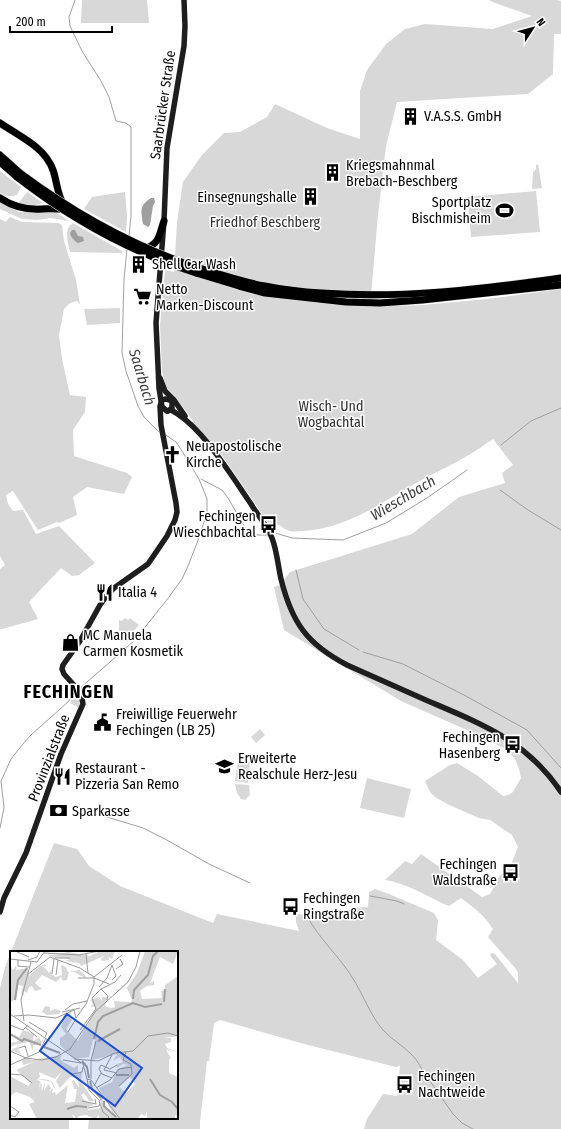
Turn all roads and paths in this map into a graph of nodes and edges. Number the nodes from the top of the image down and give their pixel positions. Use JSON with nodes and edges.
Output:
{"nodes":[{"id":1,"x":184,"y":0,"type":"edge"},
{"id":2,"x":0,"y":123,"type":"edge"},
{"id":3,"x":0,"y":155,"type":"edge"},
{"id":4,"x":0,"y":162,"type":"edge"},
{"id":5,"x":19,"y":175,"type":"junction"},
{"id":6,"x":55,"y":179,"type":"junction"},
{"id":7,"x":0,"y":198,"type":"edge"},
{"id":8,"x":36,"y":209,"type":"junction"},
{"id":9,"x":71,"y":211,"type":"junction"},
{"id":10,"x":164,"y":222,"type":"junction"},
{"id":11,"x":141,"y":249,"type":"junction"},
{"id":12,"x":162,"y":258,"type":"junction"},
{"id":13,"x":197,"y":270,"type":"junction"},
{"id":14,"x":561,"y":278,"type":"edge"},
{"id":15,"x":561,"y":285,"type":"edge"},
{"id":16,"x":158,"y":371,"type":"junction"},
{"id":17,"x":160,"y":378,"type":"junction"},
{"id":18,"x":164,"y":399,"type":"junction"},
{"id":19,"x":170,"y":409,"type":"junction"},
{"id":20,"x":185,"y":416,"type":"junction"},
{"id":21,"x":161,"y":426,"type":"junction"},
{"id":22,"x":194,"y":428,"type":"junction"},
{"id":23,"x":561,"y":792,"type":"edge"},
{"id":24,"x":0,"y":912,"type":"edge"}],
"edges":[{"from":1,"to":10,"type":"main road","name":"Saarbrücker Straße"},
{"from":2,"to":6,"type":"highway"},
{"from":3,"to":5,"type":"highway"},
{"from":4,"to":5,"type":"highway"},
{"from":5,"to":13,"type":"highway","bridge":true},
{"from":6,"to":8,"type":"highway"},
{"from":6,"to":9,"type":"highway"},
{"from":7,"to":8,"type":"highway"},
{"from":8,"to":9,"type":"highway"},
{"from":9,"to":11,"type":"highway","bridge":true},
{"from":10,"to":11,"type":"highway"},
{"from":10,"to":12,"type":"main road","name":"Saarbrücker Straße"},
{"from":11,"to":12,"type":"highway"},
{"from":12,"to":16,"type":"main road"},
{"from":13,"to":14,"type":"highway"},
{"from":13,"to":15,"type":"highway"},
{"from":16,"to":17,"type":"main road"},
{"from":16,"to":18,"type":"main road"},
{"from":17,"to":18,"type":"main road"},
{"from":17,"to":20,"type":"main road"},
{"from":18,"to":19,"type":"main road"},
{"from":18,"to":19,"type":"main road"},
{"from":18,"to":21,"type":"main road"},
{"from":19,"to":20,"type":"main road"},
{"from":19,"to":21,"type":"main road"},
{"from":19,"to":22,"type":"main road"},
{"from":20,"to":22,"type":"main road"},
{"from":21,"to":24,"type":"main road","name":"Provinzialstraße"},
{"from":22,"to":23,"type":"main road"}]}
